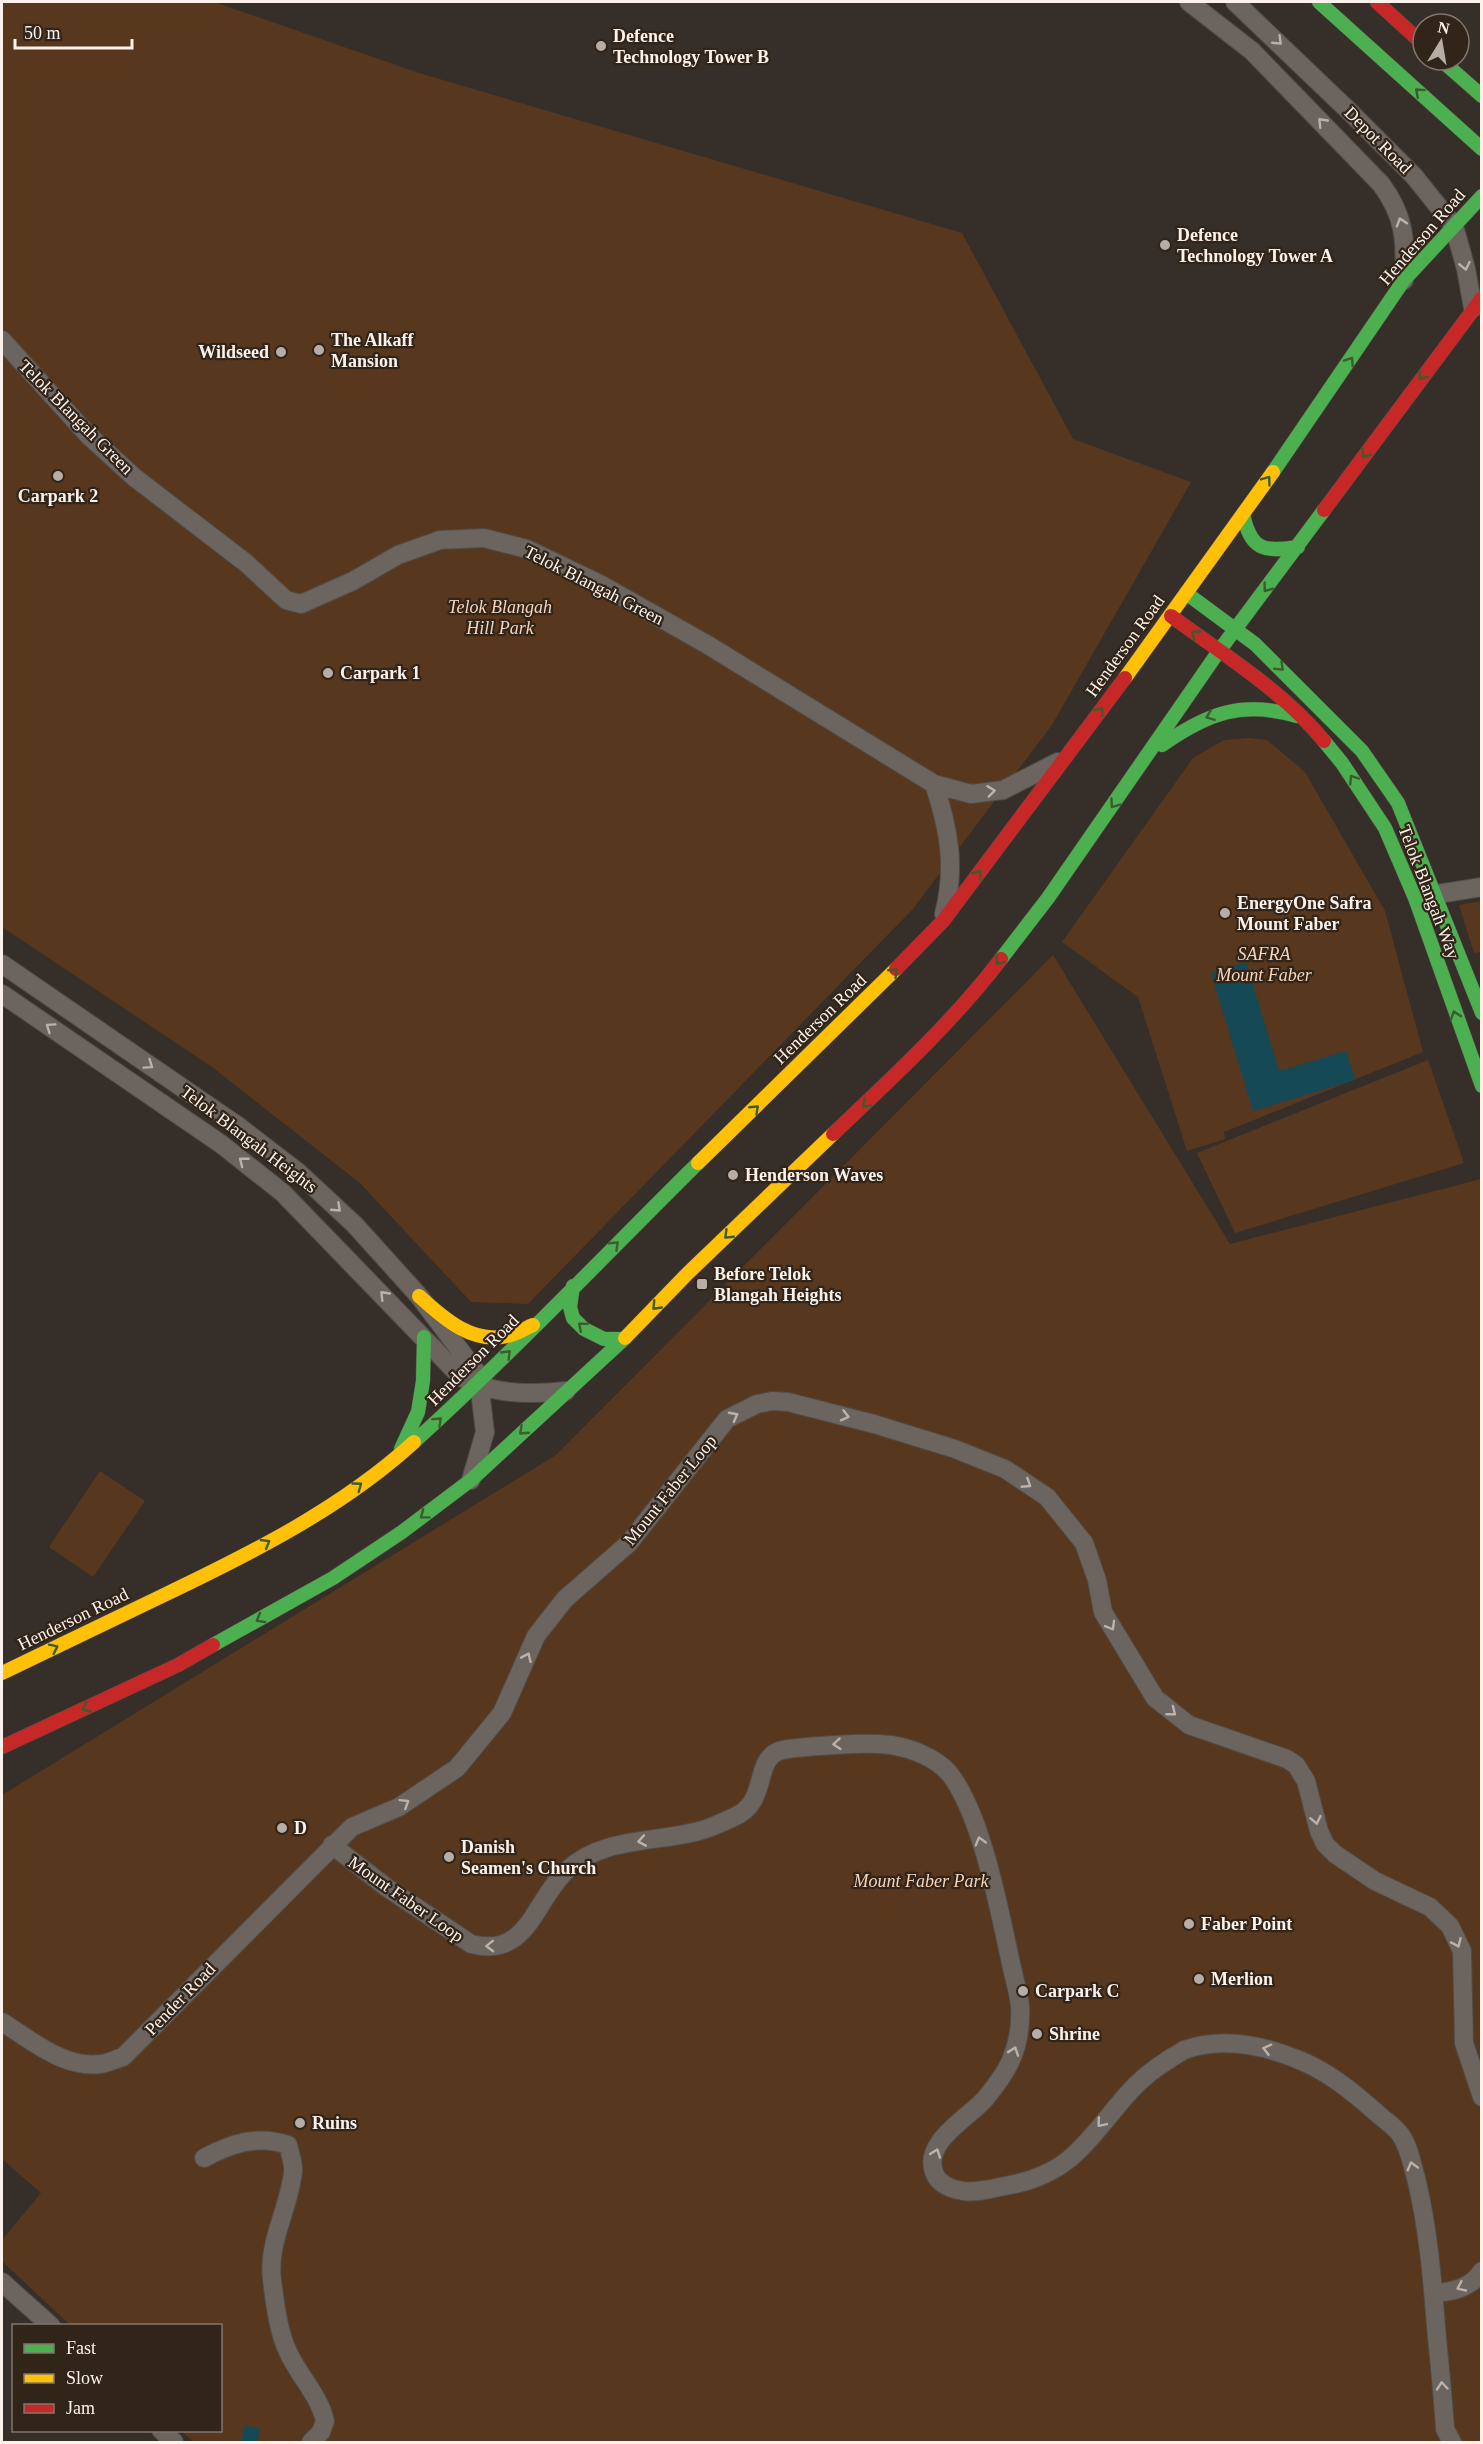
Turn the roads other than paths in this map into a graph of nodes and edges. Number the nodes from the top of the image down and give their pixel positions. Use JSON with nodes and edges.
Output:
{"nodes":[{"id":1,"x":1189,"y":2,"type":"edge"},
{"id":2,"x":1235,"y":2,"type":"edge"},
{"id":3,"x":1319,"y":2,"type":"edge"},
{"id":4,"x":1377,"y":2,"type":"edge"},
{"id":5,"x":1411,"y":33,"type":"edge"},
{"id":6,"x":1455,"y":72,"type":"edge"},
{"id":7,"x":1482,"y":96,"type":"edge"},
{"id":8,"x":1482,"y":149,"type":"edge"},
{"id":9,"x":1480,"y":197,"type":"edge"},
{"id":10,"x":1454,"y":226,"type":"junction"},
{"id":11,"x":1404,"y":280,"type":"junction"},
{"id":12,"x":1477,"y":303,"type":"edge"},
{"id":13,"x":2,"y":340,"type":"edge"},
{"id":14,"x":1243,"y":514,"type":"junction"},
{"id":15,"x":1298,"y":547,"type":"junction"},
{"id":16,"x":1186,"y":593,"type":"junction"},
{"id":17,"x":1171,"y":616,"type":"junction"},
{"id":18,"x":1236,"y":629,"type":"junction"},
{"id":19,"x":1219,"y":651,"type":"junction"},
{"id":20,"x":1307,"y":720,"type":"junction"},
{"id":21,"x":1147,"y":756,"type":"junction"},
{"id":22,"x":1065,"y":758,"type":"junction"},
{"id":23,"x":934,"y":784,"type":"junction"},
{"id":24,"x":1482,"y":887,"type":"edge"},
{"id":25,"x":1436,"y":894,"type":"junction"},
{"id":26,"x":1415,"y":898,"type":"junction"},
{"id":27,"x":943,"y":921,"type":"junction"},
{"id":28,"x":2,"y":964,"type":"edge"},
{"id":29,"x":2,"y":994,"type":"edge"},
{"id":30,"x":1482,"y":1013,"type":"edge"},
{"id":31,"x":1482,"y":1086,"type":"edge"},
{"id":32,"x":573,"y":1286,"type":"junction"},
{"id":33,"x":419,"y":1296,"type":"junction"},
{"id":34,"x":536,"y":1323,"type":"junction"},
{"id":35,"x":424,"y":1337,"type":"junction"},
{"id":36,"x":624,"y":1339,"type":"junction"},
{"id":37,"x":478,"y":1384,"type":"junction"},
{"id":38,"x":566,"y":1390,"type":"junction"},
{"id":39,"x":398,"y":1457,"type":"junction"},
{"id":40,"x":471,"y":1480,"type":"junction"},
{"id":41,"x":2,"y":1673,"type":"edge"},
{"id":42,"x":2,"y":1747,"type":"edge"},
{"id":43,"x":332,"y":1845,"type":"junction"},
{"id":44,"x":2,"y":2022,"type":"edge"},
{"id":45,"x":1482,"y":2097,"type":"edge"},
{"id":46,"x":204,"y":2158,"type":"dead end"},
{"id":47,"x":1482,"y":2271,"type":"edge"},
{"id":48,"x":2,"y":2282,"type":"edge"},
{"id":49,"x":1435,"y":2293,"type":"junction"},
{"id":50,"x":50,"y":2324,"type":"edge"},
{"id":51,"x":311,"y":2442,"type":"edge"},
{"id":52,"x":1452,"y":2442,"type":"edge"}],
"edges":[{"from":11,"to":1,"type":"street","name":"Depot Road","one_way":true},
{"from":2,"to":10,"type":"street","name":"Depot Road","one_way":true},
{"from":8,"to":3,"type":"main road","one_way":true},
{"from":4,"to":5,"type":"main road"},
{"from":6,"to":7,"type":"main road"},
{"from":9,"to":10,"type":"main road","name":"Henderson Road"},
{"from":10,"to":11,"type":"main road","name":"Henderson Road"},
{"from":10,"to":12,"type":"street","name":"Depot Road","one_way":true},
{"from":14,"to":11,"type":"main road","name":"Henderson Road","one_way":true},
{"from":12,"to":15,"type":"main road","one_way":true},
{"from":13,"to":23,"type":"street","name":"Telok Blangah Green"},
{"from":14,"to":15,"type":"main road"},
{"from":14,"to":16,"type":"main road","name":"Henderson Road"},
{"from":15,"to":18,"type":"main road","one_way":true},
{"from":16,"to":17,"type":"main road","name":"Henderson Road"},
{"from":16,"to":18,"type":"main road","name":"Telok Blangah Way"},
{"from":19,"to":17,"type":"main road","name":"Telok Blangah Way","one_way":true},
{"from":22,"to":17,"type":"main road","name":"Henderson Road","one_way":true},
{"from":18,"to":19,"type":"main road"},
{"from":18,"to":25,"type":"main road","name":"Telok Blangah Way","one_way":true},
{"from":19,"to":20,"type":"main road","name":"Telok Blangah Way"},
{"from":19,"to":21,"type":"main road"},
{"from":20,"to":21,"type":"main road","one_way":true},
{"from":26,"to":20,"type":"main road","name":"Telok Blangah Way","one_way":true},
{"from":21,"to":36,"type":"main road","one_way":true},
{"from":23,"to":22,"type":"street","name":"Telok Blangah Green","one_way":true},
{"from":27,"to":22,"type":"main road","name":"Henderson Road","one_way":true},
{"from":23,"to":27,"type":"street"},
{"from":24,"to":25,"type":"street"},
{"from":25,"to":26,"type":"street"},
{"from":25,"to":30,"type":"main road","name":"Telok Blangah Way"},
{"from":31,"to":26,"type":"main road","name":"Telok Blangah Way","one_way":true},
{"from":32,"to":27,"type":"main road","name":"Henderson Road","one_way":true},
{"from":28,"to":33,"type":"street","name":"Telok Blangah Heights","one_way":true},
{"from":35,"to":29,"type":"street","name":"Telok Blangah Heights","one_way":true},
{"from":32,"to":34,"type":"main road","name":"Henderson Road"},
{"from":36,"to":32,"type":"main road","one_way":true},
{"from":33,"to":34,"type":"main road"},
{"from":33,"to":37,"type":"street","name":"Telok Blangah Heights"},
{"from":37,"to":34,"type":"main road","name":"Henderson Road","one_way":true},
{"from":35,"to":37,"type":"street","name":"Telok Blangah Heights"},
{"from":35,"to":39,"type":"main road"},
{"from":36,"to":38,"type":"main road"},
{"from":37,"to":38,"type":"street","name":"Telok Blangah Heights"},
{"from":39,"to":37,"type":"main road","name":"Henderson Road","one_way":true},
{"from":37,"to":40,"type":"street","name":"Telok Blangah Heights"},
{"from":38,"to":40,"type":"main road","one_way":true},
{"from":41,"to":39,"type":"main road","name":"Henderson Road","one_way":true},
{"from":40,"to":42,"type":"main road","one_way":true},
{"from":43,"to":44,"type":"street","name":"Pender Road"},
{"from":43,"to":45,"type":"street","name":"Mount Faber Loop","one_way":true},
{"from":49,"to":43,"type":"street","name":"Mount Faber Loop","one_way":true},
{"from":46,"to":51,"type":"street"},
{"from":47,"to":49,"type":"street","one_way":true},
{"from":48,"to":50,"type":"street"},
{"from":52,"to":49,"type":"street","name":"Mount Faber Loop","one_way":true}]}
